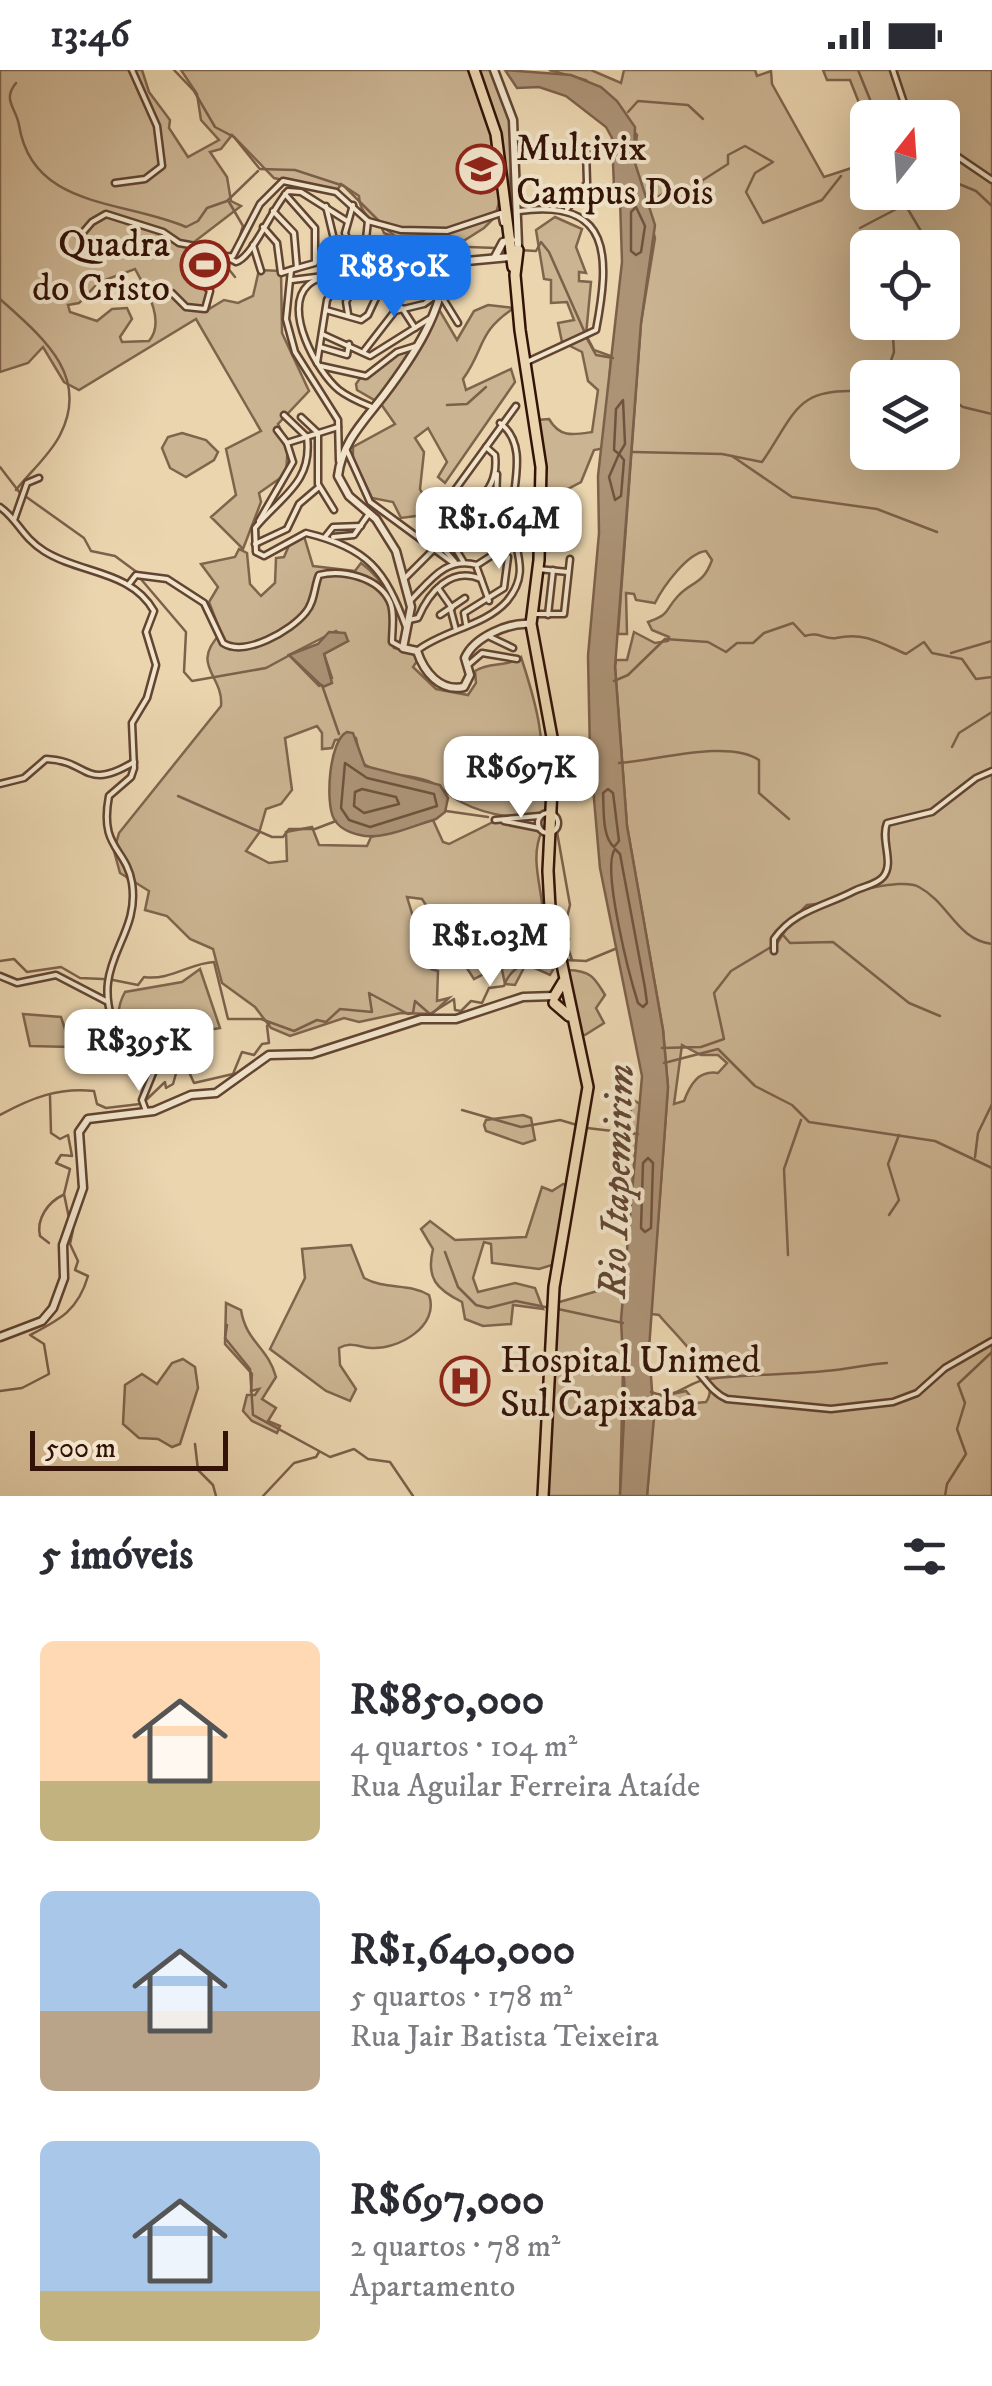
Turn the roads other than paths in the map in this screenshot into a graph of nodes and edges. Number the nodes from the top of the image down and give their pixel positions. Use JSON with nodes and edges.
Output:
{"nodes":[{"id":1,"x":132,"y":70,"type":"edge"},
{"id":2,"x":474,"y":70,"type":"edge"},
{"id":3,"x":494,"y":70,"type":"edge"},
{"id":4,"x":892,"y":70,"type":"edge"},
{"id":5,"x":903,"y":100,"type":"edge"},
{"id":6,"x":586,"y":150,"type":"dead end"},
{"id":7,"x":960,"y":158,"type":"edge"},
{"id":8,"x":500,"y":167,"type":"junction"},
{"id":9,"x":992,"y":180,"type":"edge"},
{"id":10,"x":115,"y":183,"type":"dead end"},
{"id":11,"x":498,"y":186,"type":"dead end"},
{"id":12,"x":285,"y":194,"type":"junction"},
{"id":13,"x":353,"y":205,"type":"junction"},
{"id":14,"x":258,"y":206,"type":"junction"},
{"id":15,"x":326,"y":206,"type":"junction"},
{"id":16,"x":567,"y":210,"type":"junction"},
{"id":17,"x":272,"y":212,"type":"junction"},
{"id":18,"x":507,"y":212,"type":"junction"},
{"id":19,"x":346,"y":221,"type":"junction"},
{"id":20,"x":368,"y":221,"type":"junction"},
{"id":21,"x":262,"y":227,"type":"junction"},
{"id":22,"x":79,"y":238,"type":"dead end"},
{"id":23,"x":508,"y":244,"type":"junction"},
{"id":24,"x":253,"y":245,"type":"junction"},
{"id":25,"x":371,"y":254,"type":"junction"},
{"id":26,"x":222,"y":257,"type":"junction"},
{"id":27,"x":413,"y":259,"type":"dead end"},
{"id":28,"x":339,"y":260,"type":"dead end"},
{"id":29,"x":443,"y":263,"type":"junction"},
{"id":30,"x":294,"y":269,"type":"junction"},
{"id":31,"x":261,"y":271,"type":"dead end"},
{"id":32,"x":360,"y":272,"type":"junction"},
{"id":33,"x":345,"y":273,"type":"junction"},
{"id":34,"x":514,"y":273,"type":"junction"},
{"id":35,"x":328,"y":275,"type":"junction"},
{"id":36,"x":292,"y":280,"type":"junction"},
{"id":37,"x":383,"y":282,"type":"junction"},
{"id":38,"x":394,"y":287,"type":"junction"},
{"id":39,"x":172,"y":292,"type":"dead end"},
{"id":40,"x":443,"y":293,"type":"junction"},
{"id":41,"x":402,"y":308,"type":"junction"},
{"id":42,"x":326,"y":310,"type":"junction"},
{"id":43,"x":352,"y":317,"type":"junction"},
{"id":44,"x":429,"y":319,"type":"junction"},
{"id":45,"x":458,"y":323,"type":"dead end"},
{"id":46,"x":416,"y":328,"type":"junction"},
{"id":47,"x":322,"y":334,"type":"junction"},
{"id":48,"x":349,"y":344,"type":"junction"},
{"id":49,"x":416,"y":346,"type":"junction"},
{"id":50,"x":320,"y":347,"type":"junction"},
{"id":51,"x":364,"y":352,"type":"junction"},
{"id":52,"x":318,"y":364,"type":"junction"},
{"id":53,"x":526,"y":375,"type":"junction"},
{"id":54,"x":516,"y":406,"type":"dead end"},
{"id":55,"x":374,"y":408,"type":"junction"},
{"id":56,"x":284,"y":415,"type":"dead end"},
{"id":57,"x":301,"y":417,"type":"dead end"},
{"id":58,"x":500,"y":423,"type":"junction"},
{"id":59,"x":338,"y":428,"type":"junction"},
{"id":60,"x":277,"y":430,"type":"dead end"},
{"id":61,"x":318,"y":433,"type":"junction"},
{"id":62,"x":307,"y":436,"type":"junction"},
{"id":63,"x":288,"y":443,"type":"junction"},
{"id":64,"x":484,"y":446,"type":"junction"},
{"id":65,"x":345,"y":447,"type":"junction"},
{"id":66,"x":339,"y":468,"type":"junction"},
{"id":67,"x":497,"y":474,"type":"junction"},
{"id":68,"x":39,"y":478,"type":"dead end"},
{"id":69,"x":319,"y":487,"type":"junction"},
{"id":70,"x":478,"y":504,"type":"junction"},
{"id":71,"x":0,"y":506,"type":"edge"},
{"id":72,"x":334,"y":510,"type":"dead end"},
{"id":73,"x":279,"y":514,"type":"dead end"},
{"id":74,"x":369,"y":514,"type":"junction"},
{"id":75,"x":268,"y":516,"type":"junction"},
{"id":76,"x":14,"y":520,"type":"junction"},
{"id":77,"x":432,"y":522,"type":"junction"},
{"id":78,"x":258,"y":524,"type":"junction"},
{"id":79,"x":360,"y":526,"type":"junction"},
{"id":80,"x":494,"y":536,"type":"junction"},
{"id":81,"x":327,"y":537,"type":"junction"},
{"id":82,"x":255,"y":544,"type":"junction"},
{"id":83,"x":434,"y":550,"type":"junction"},
{"id":84,"x":508,"y":557,"type":"dead end"},
{"id":85,"x":570,"y":560,"type":"dead end"},
{"id":86,"x":464,"y":562,"type":"junction"},
{"id":87,"x":454,"y":563,"type":"junction"},
{"id":88,"x":477,"y":566,"type":"junction"},
{"id":89,"x":538,"y":568,"type":"junction"},
{"id":90,"x":553,"y":570,"type":"junction"},
{"id":91,"x":568,"y":572,"type":"junction"},
{"id":92,"x":116,"y":576,"type":"junction"},
{"id":93,"x":133,"y":576,"type":"junction"},
{"id":94,"x":404,"y":579,"type":"junction"},
{"id":95,"x":482,"y":580,"type":"junction"},
{"id":96,"x":129,"y":586,"type":"junction"},
{"id":97,"x":438,"y":588,"type":"junction"},
{"id":98,"x":552,"y":589,"type":"junction"},
{"id":99,"x":567,"y":591,"type":"junction"},
{"id":100,"x":465,"y":598,"type":"dead end"},
{"id":101,"x":410,"y":601,"type":"junction"},
{"id":102,"x":489,"y":601,"type":"junction"},
{"id":103,"x":451,"y":609,"type":"junction"},
{"id":104,"x":440,"y":615,"type":"dead end"},
{"id":105,"x":548,"y":615,"type":"junction"},
{"id":106,"x":531,"y":619,"type":"junction"},
{"id":107,"x":408,"y":624,"type":"junction"},
{"id":108,"x":466,"y":624,"type":"junction"},
{"id":109,"x":456,"y":630,"type":"junction"},
{"id":110,"x":490,"y":637,"type":"junction"},
{"id":111,"x":404,"y":648,"type":"junction"},
{"id":112,"x":514,"y":648,"type":"dead end"},
{"id":113,"x":418,"y":651,"type":"junction"},
{"id":114,"x":517,"y":659,"type":"dead end"},
{"id":115,"x":468,"y":666,"type":"junction"},
{"id":116,"x":136,"y":761,"type":"junction"},
{"id":117,"x":992,"y":771,"type":"edge"},
{"id":118,"x":0,"y":784,"type":"edge"},
{"id":119,"x":545,"y":815,"type":"junction"},
{"id":120,"x":544,"y":830,"type":"junction"},
{"id":121,"x":774,"y":951,"type":"dead end"},
{"id":122,"x":0,"y":976,"type":"edge"},
{"id":123,"x":563,"y":982,"type":"junction"},
{"id":124,"x":566,"y":994,"type":"junction"},
{"id":125,"x":554,"y":1000,"type":"junction"},
{"id":126,"x":109,"y":1004,"type":"junction"},
{"id":127,"x":570,"y":1012,"type":"junction"},
{"id":128,"x":146,"y":1112,"type":"junction"},
{"id":129,"x":0,"y":1338,"type":"edge"},
{"id":130,"x":992,"y":1341,"type":"edge"},
{"id":131,"x":688,"y":1362,"type":"dead end"},
{"id":132,"x":543,"y":1496,"type":"edge"}],
"edges":[{"from":1,"to":10,"type":"street"},
{"from":2,"to":8,"type":"highway"},
{"from":3,"to":18,"type":"street"},
{"from":4,"to":5,"type":"street"},
{"from":6,"to":16,"type":"street"},
{"from":7,"to":9,"type":"street"},
{"from":8,"to":11,"type":"highway"},
{"from":8,"to":18,"type":"highway"},
{"from":12,"to":15,"type":"street"},
{"from":12,"to":17,"type":"street"},
{"from":12,"to":30,"type":"street"},
{"from":13,"to":14,"type":"street"},
{"from":13,"to":19,"type":"street"},
{"from":13,"to":20,"type":"street"},
{"from":14,"to":17,"type":"street"},
{"from":14,"to":26,"type":"street"},
{"from":15,"to":19,"type":"street"},
{"from":15,"to":28,"type":"street"},
{"from":16,"to":18,"type":"street"},
{"from":16,"to":53,"type":"street"},
{"from":17,"to":21,"type":"street"},
{"from":17,"to":30,"type":"street"},
{"from":18,"to":20,"type":"street"},
{"from":18,"to":23,"type":"highway"},
{"from":19,"to":25,"type":"street"},
{"from":20,"to":25,"type":"street"},
{"from":21,"to":24,"type":"street"},
{"from":21,"to":30,"type":"street"},
{"from":22,"to":26,"type":"street"},
{"from":23,"to":29,"type":"street"},
{"from":23,"to":34,"type":"highway"},
{"from":23,"to":34,"type":"highway"},
{"from":24,"to":26,"type":"street"},
{"from":24,"to":31,"type":"street"},
{"from":25,"to":38,"type":"street"},
{"from":26,"to":39,"type":"street"},
{"from":27,"to":29,"type":"street"},
{"from":29,"to":38,"type":"street"},
{"from":29,"to":40,"type":"street"},
{"from":30,"to":36,"type":"street"},
{"from":32,"to":33,"type":"street"},
{"from":32,"to":37,"type":"street"},
{"from":32,"to":43,"type":"street"},
{"from":33,"to":35,"type":"street"},
{"from":33,"to":42,"type":"street"},
{"from":34,"to":53,"type":"highway"},
{"from":35,"to":36,"type":"street"},
{"from":35,"to":52,"type":"street"},
{"from":36,"to":59,"type":"street"},
{"from":37,"to":38,"type":"street"},
{"from":37,"to":43,"type":"street"},
{"from":40,"to":41,"type":"street"},
{"from":40,"to":44,"type":"street"},
{"from":40,"to":45,"type":"street"},
{"from":41,"to":46,"type":"street"},
{"from":41,"to":51,"type":"street"},
{"from":42,"to":43,"type":"street"},
{"from":42,"to":47,"type":"street"},
{"from":44,"to":46,"type":"street"},
{"from":44,"to":49,"type":"street"},
{"from":46,"to":51,"type":"street"},
{"from":47,"to":48,"type":"street"},
{"from":47,"to":50,"type":"street"},
{"from":48,"to":50,"type":"street"},
{"from":48,"to":51,"type":"street"},
{"from":49,"to":52,"type":"street"},
{"from":49,"to":55,"type":"street"},
{"from":50,"to":52,"type":"street"},
{"from":52,"to":55,"type":"street"},
{"from":53,"to":89,"type":"highway"},
{"from":54,"to":58,"type":"street"},
{"from":55,"to":65,"type":"street"},
{"from":56,"to":62,"type":"street"},
{"from":57,"to":61,"type":"street"},
{"from":58,"to":64,"type":"street"},
{"from":58,"to":108,"type":"street"},
{"from":59,"to":61,"type":"street"},
{"from":59,"to":66,"type":"street"},
{"from":60,"to":63,"type":"street"},
{"from":61,"to":62,"type":"street"},
{"from":61,"to":69,"type":"street"},
{"from":62,"to":63,"type":"street"},
{"from":62,"to":75,"type":"street"},
{"from":63,"to":78,"type":"street"},
{"from":64,"to":67,"type":"street"},
{"from":64,"to":77,"type":"street"},
{"from":65,"to":66,"type":"street"},
{"from":65,"to":83,"type":"street"},
{"from":66,"to":74,"type":"street"},
{"from":67,"to":70,"type":"street"},
{"from":67,"to":80,"type":"street"},
{"from":68,"to":76,"type":"street"},
{"from":69,"to":72,"type":"street"},
{"from":69,"to":82,"type":"street"},
{"from":70,"to":77,"type":"street"},
{"from":70,"to":80,"type":"street"},
{"from":71,"to":76,"type":"street"},
{"from":73,"to":75,"type":"street"},
{"from":74,"to":79,"type":"street"},
{"from":74,"to":94,"type":"street"},
{"from":75,"to":78,"type":"street"},
{"from":76,"to":92,"type":"street"},
{"from":77,"to":86,"type":"street"},
{"from":77,"to":87,"type":"street"},
{"from":78,"to":82,"type":"street"},
{"from":79,"to":81,"type":"street"},
{"from":79,"to":81,"type":"street"},
{"from":80,"to":88,"type":"street"},
{"from":81,"to":82,"type":"street"},
{"from":81,"to":107,"type":"street"},
{"from":83,"to":87,"type":"street"},
{"from":83,"to":94,"type":"street"},
{"from":84,"to":102,"type":"street"},
{"from":85,"to":91,"type":"street"},
{"from":86,"to":87,"type":"street"},
{"from":86,"to":88,"type":"street"},
{"from":87,"to":101,"type":"street"},
{"from":88,"to":95,"type":"street"},
{"from":89,"to":90,"type":"street"},
{"from":89,"to":106,"type":"highway"},
{"from":90,"to":91,"type":"street"},
{"from":90,"to":98,"type":"street"},
{"from":91,"to":99,"type":"street"},
{"from":92,"to":93,"type":"street"},
{"from":92,"to":96,"type":"street"},
{"from":93,"to":96,"type":"street"},
{"from":93,"to":111,"type":"street"},
{"from":94,"to":101,"type":"street"},
{"from":95,"to":97,"type":"street"},
{"from":95,"to":102,"type":"street"},
{"from":96,"to":116,"type":"street"},
{"from":97,"to":103,"type":"street"},
{"from":97,"to":107,"type":"street"},
{"from":98,"to":99,"type":"street"},
{"from":98,"to":105,"type":"street"},
{"from":99,"to":105,"type":"street"},
{"from":100,"to":103,"type":"street"},
{"from":101,"to":107,"type":"street"},
{"from":102,"to":108,"type":"street"},
{"from":103,"to":104,"type":"street"},
{"from":103,"to":109,"type":"street"},
{"from":105,"to":106,"type":"street"},
{"from":106,"to":110,"type":"street"},
{"from":106,"to":119,"type":"highway"},
{"from":107,"to":111,"type":"street"},
{"from":108,"to":109,"type":"street"},
{"from":109,"to":113,"type":"street"},
{"from":110,"to":112,"type":"street"},
{"from":110,"to":115,"type":"street"},
{"from":111,"to":113,"type":"street"},
{"from":113,"to":115,"type":"street"},
{"from":114,"to":115,"type":"street"},
{"from":116,"to":118,"type":"street"},
{"from":116,"to":126,"type":"street"},
{"from":117,"to":121,"type":"street"},
{"from":119,"to":120,"type":"highway"},
{"from":119,"to":120,"type":"street"},
{"from":120,"to":123,"type":"highway"},
{"from":122,"to":126,"type":"street"},
{"from":123,"to":124,"type":"highway"},
{"from":123,"to":125,"type":"highway"},
{"from":124,"to":125,"type":"street"},
{"from":124,"to":127,"type":"highway"},
{"from":125,"to":127,"type":"highway"},
{"from":125,"to":128,"type":"street"},
{"from":126,"to":128,"type":"street"},
{"from":127,"to":132,"type":"highway"},
{"from":128,"to":129,"type":"street"},
{"from":130,"to":131,"type":"street"}]}
